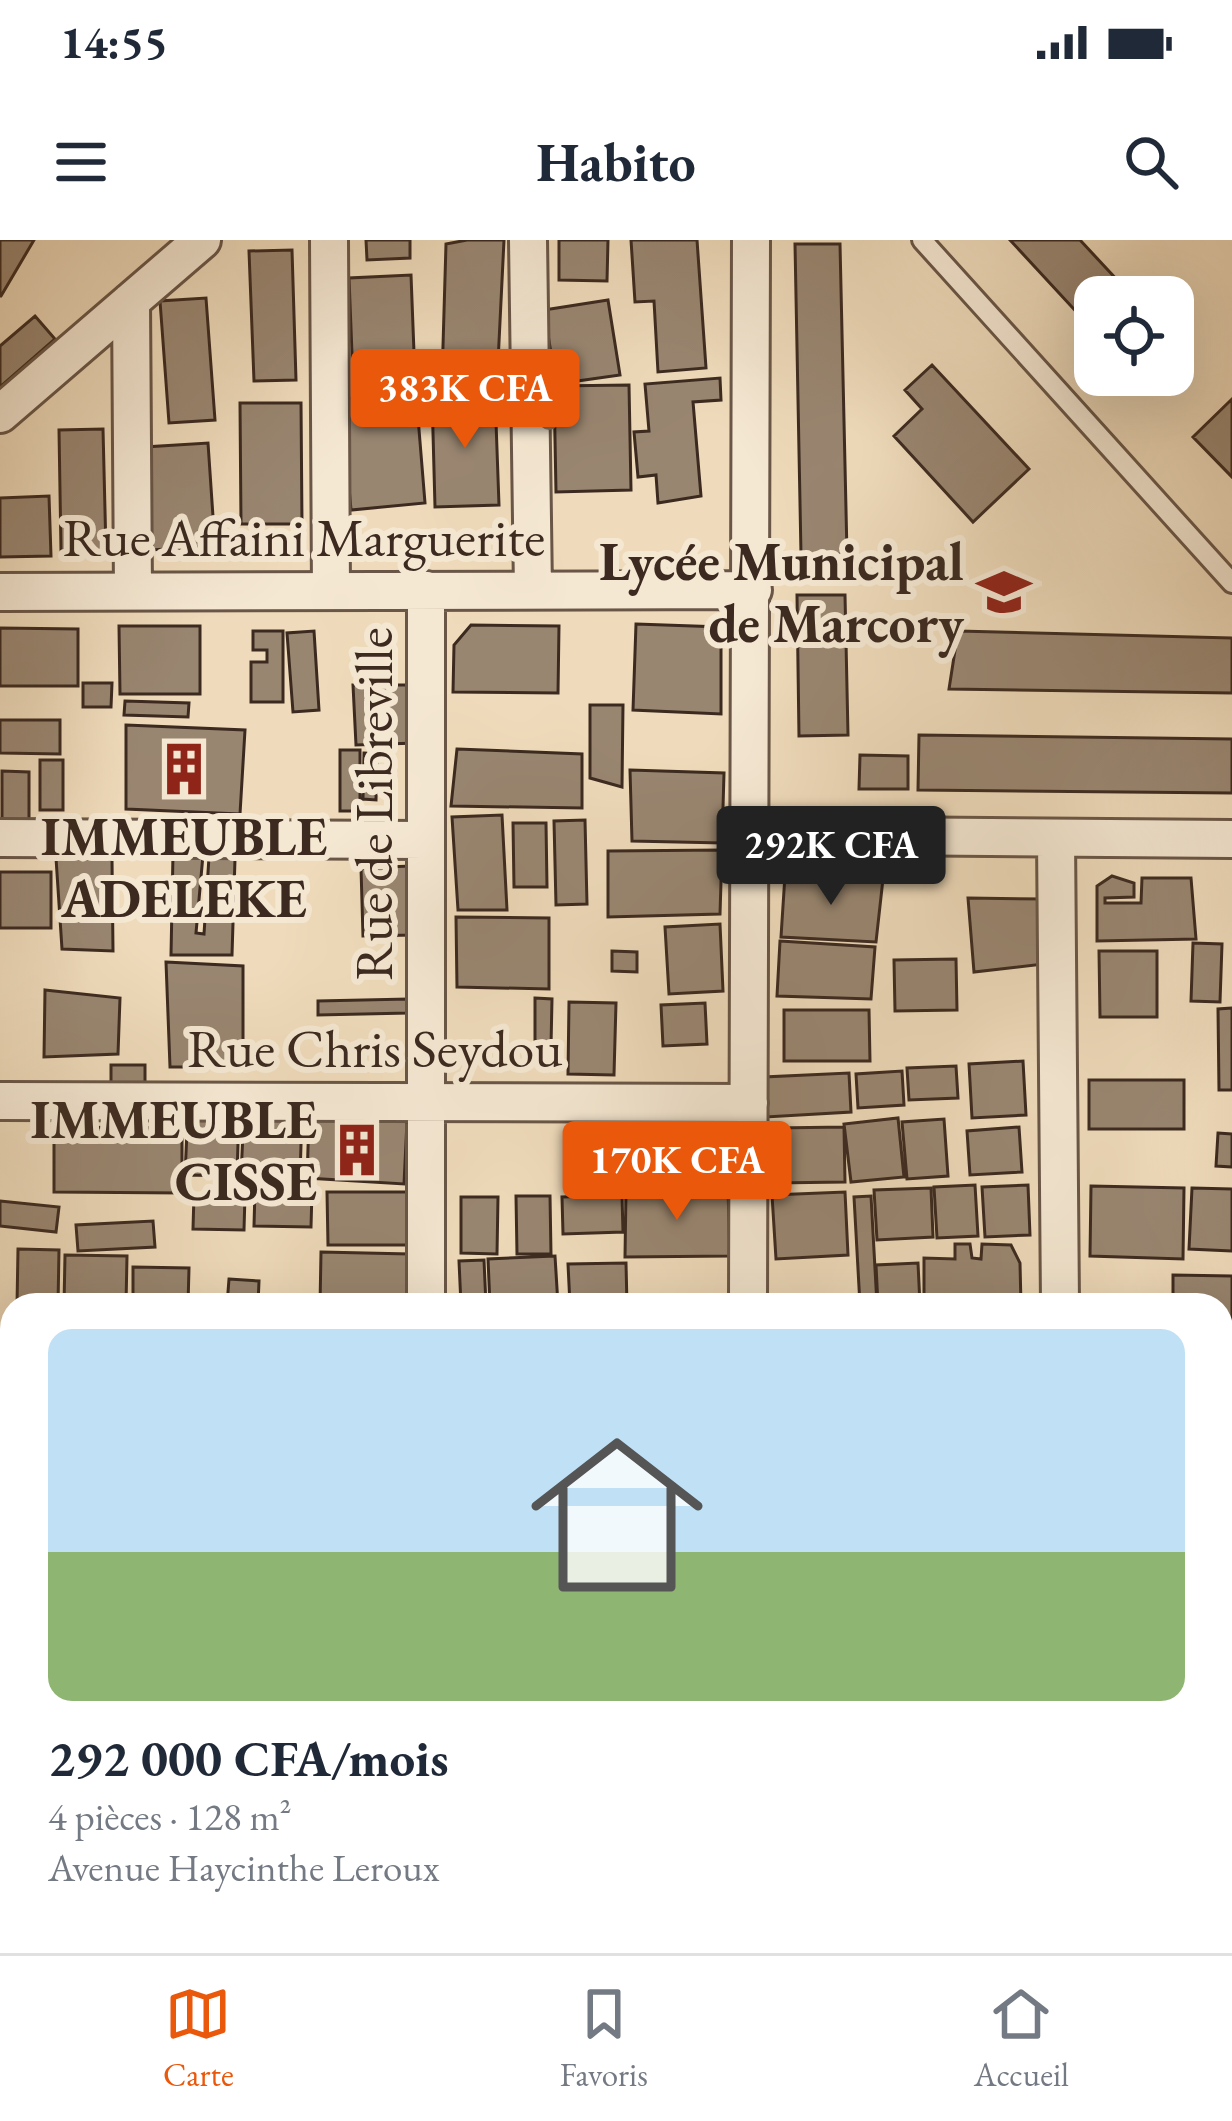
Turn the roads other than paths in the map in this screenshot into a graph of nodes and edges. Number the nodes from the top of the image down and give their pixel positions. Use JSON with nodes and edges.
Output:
{"nodes":[{"id":1,"x":202,"y":240,"type":"edge"},
{"id":2,"x":329,"y":240,"type":"edge"},
{"id":3,"x":527,"y":240,"type":"edge"},
{"id":4,"x":751,"y":240,"type":"edge"},
{"id":5,"x":922,"y":240,"type":"edge"},
{"id":6,"x":131,"y":302,"type":"junction"},
{"id":7,"x":0,"y":414,"type":"edge"},
{"id":8,"x":1232,"y":584,"type":"edge"},
{"id":9,"x":426,"y":590,"type":"junction"},
{"id":10,"x":532,"y":590,"type":"junction"},
{"id":11,"x":753,"y":590,"type":"junction"},
{"id":12,"x":133,"y":591,"type":"junction"},
{"id":13,"x":331,"y":591,"type":"junction"},
{"id":14,"x":0,"y":592,"type":"edge"},
{"id":15,"x":749,"y":836,"type":"junction"},
{"id":16,"x":0,"y":838,"type":"edge"},
{"id":17,"x":1056,"y":838,"type":"junction"},
{"id":18,"x":1232,"y":839,"type":"edge"},
{"id":19,"x":426,"y":840,"type":"junction"},
{"id":20,"x":0,"y":1101,"type":"edge"},
{"id":21,"x":428,"y":1102,"type":"junction"},
{"id":22,"x":749,"y":1103,"type":"junction"},
{"id":23,"x":426,"y":1293,"type":"edge"},
{"id":24,"x":748,"y":1293,"type":"edge"},
{"id":25,"x":1060,"y":1293,"type":"edge"}],
"edges":[{"from":1,"to":6,"type":"street"},
{"from":2,"to":13,"type":"street"},
{"from":3,"to":10,"type":"street"},
{"from":4,"to":11,"type":"street"},
{"from":5,"to":8,"type":"lane"},
{"from":6,"to":7,"type":"street"},
{"from":6,"to":12,"type":"street"},
{"from":9,"to":10,"type":"street","name":"Rue Affaini Marguerite"},
{"from":9,"to":13,"type":"street","name":"Rue Affaini Marguerite"},
{"from":9,"to":19,"type":"street","name":"Rue de Libreville"},
{"from":10,"to":11,"type":"street","name":"Rue Affaini Marguerite"},
{"from":11,"to":15,"type":"street"},
{"from":12,"to":13,"type":"street","name":"Rue Affaini Marguerite"},
{"from":12,"to":14,"type":"street","name":"Rue Affaini Marguerite"},
{"from":15,"to":17,"type":"street"},
{"from":15,"to":22,"type":"street"},
{"from":16,"to":19,"type":"street"},
{"from":17,"to":18,"type":"street"},
{"from":17,"to":25,"type":"street"},
{"from":19,"to":21,"type":"street","name":"Rue de Libreville"},
{"from":20,"to":21,"type":"street","name":"Rue Chris Seydou"},
{"from":21,"to":22,"type":"street","name":"Rue Chris Seydou"},
{"from":21,"to":23,"type":"street","name":"Rue de Libreville"},
{"from":22,"to":24,"type":"street"}]}
